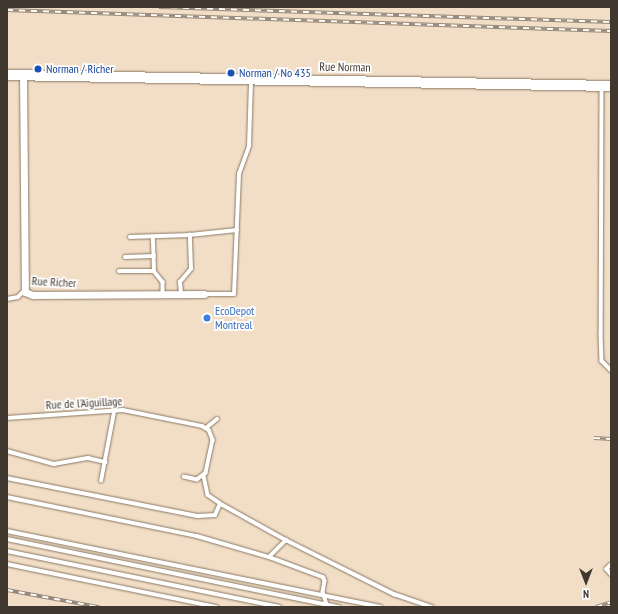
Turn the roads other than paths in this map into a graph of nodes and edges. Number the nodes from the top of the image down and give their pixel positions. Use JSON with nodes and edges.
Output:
{"nodes":[{"id":1,"x":23,"y":73,"type":"junction"},
{"id":2,"x":7,"y":75,"type":"edge"},
{"id":3,"x":250,"y":78,"type":"junction"},
{"id":4,"x":607,"y":85,"type":"edge"},
{"id":5,"x":237,"y":230,"type":"junction"},
{"id":6,"x":190,"y":235,"type":"junction"},
{"id":7,"x":130,"y":237,"type":"dead end"},
{"id":8,"x":153,"y":237,"type":"junction"},
{"id":9,"x":154,"y":256,"type":"junction"},
{"id":10,"x":125,"y":257,"type":"dead end"},
{"id":11,"x":119,"y":271,"type":"dead end"},
{"id":12,"x":154,"y":271,"type":"junction"},
{"id":13,"x":24,"y":291,"type":"junction"},
{"id":14,"x":163,"y":294,"type":"junction"},
{"id":15,"x":181,"y":294,"type":"junction"},
{"id":16,"x":204,"y":294,"type":"joint"},
{"id":17,"x":7,"y":299,"type":"edge"},
{"id":18,"x":611,"y":370,"type":"edge"},
{"id":19,"x":114,"y":412,"type":"junction"},
{"id":20,"x":7,"y":418,"type":"edge"},
{"id":21,"x":217,"y":419,"type":"dead end"},
{"id":22,"x":206,"y":428,"type":"junction"},
{"id":23,"x":7,"y":451,"type":"edge"},
{"id":24,"x":106,"y":462,"type":"junction"},
{"id":25,"x":204,"y":476,"type":"junction"},
{"id":26,"x":7,"y":478,"type":"edge"},
{"id":27,"x":184,"y":478,"type":"dead end"},
{"id":28,"x":101,"y":481,"type":"dead end"},
{"id":29,"x":7,"y":497,"type":"edge"},
{"id":30,"x":220,"y":504,"type":"junction"},
{"id":31,"x":7,"y":531,"type":"edge"},
{"id":32,"x":7,"y":539,"type":"edge"},
{"id":33,"x":286,"y":540,"type":"junction"},
{"id":34,"x":7,"y":551,"type":"edge"},
{"id":35,"x":269,"y":557,"type":"junction"},
{"id":36,"x":7,"y":564,"type":"edge"},
{"id":37,"x":611,"y":565,"type":"edge"},
{"id":38,"x":611,"y":574,"type":"edge"},
{"id":39,"x":325,"y":596,"type":"junction"},
{"id":40,"x":328,"y":606,"type":"edge"},
{"id":41,"x":218,"y":607,"type":"edge"},
{"id":42,"x":278,"y":607,"type":"edge"},
{"id":43,"x":339,"y":607,"type":"edge"},
{"id":44,"x":380,"y":607,"type":"edge"},
{"id":45,"x":432,"y":607,"type":"edge"}],
"edges":[{"from":1,"to":2,"type":"street","name":"Rue Norman"},
{"from":1,"to":3,"type":"street","name":"Rue Norman"},
{"from":1,"to":13,"type":"street","name":"Rue Richer"},
{"from":3,"to":4,"type":"street","name":"Rue Norman"},
{"from":3,"to":5,"type":"lane"},
{"from":4,"to":18,"type":"lane"},
{"from":5,"to":6,"type":"lane"},
{"from":5,"to":16,"type":"lane"},
{"from":6,"to":8,"type":"lane"},
{"from":6,"to":15,"type":"lane"},
{"from":7,"to":8,"type":"lane"},
{"from":8,"to":9,"type":"lane"},
{"from":9,"to":10,"type":"lane"},
{"from":9,"to":12,"type":"lane"},
{"from":11,"to":12,"type":"lane"},
{"from":12,"to":14,"type":"lane"},
{"from":13,"to":14,"type":"street","name":"Rue Richer"},
{"from":13,"to":17,"type":"lane"},
{"from":14,"to":15,"type":"street","name":"Rue Richer"},
{"from":15,"to":16,"type":"street","name":"Rue Richer"},
{"from":19,"to":20,"type":"lane","name":"Rue de l'Aiguillage"},
{"from":19,"to":22,"type":"lane","name":"Rue de l'Aiguillage"},
{"from":19,"to":24,"type":"lane"},
{"from":21,"to":22,"type":"lane"},
{"from":22,"to":25,"type":"lane"},
{"from":23,"to":24,"type":"lane"},
{"from":24,"to":28,"type":"lane"},
{"from":25,"to":27,"type":"lane"},
{"from":25,"to":30,"type":"lane"},
{"from":26,"to":30,"type":"lane"},
{"from":29,"to":35,"type":"lane"},
{"from":30,"to":33,"type":"lane"},
{"from":31,"to":39,"type":"lane"},
{"from":32,"to":40,"type":"lane"},
{"from":33,"to":35,"type":"lane"},
{"from":33,"to":45,"type":"lane"},
{"from":34,"to":42,"type":"lane"},
{"from":35,"to":39,"type":"lane"},
{"from":36,"to":41,"type":"lane"},
{"from":37,"to":38,"type":"lane"},
{"from":39,"to":40,"type":"lane"},
{"from":39,"to":44,"type":"lane"},
{"from":40,"to":43,"type":"lane"}]}
